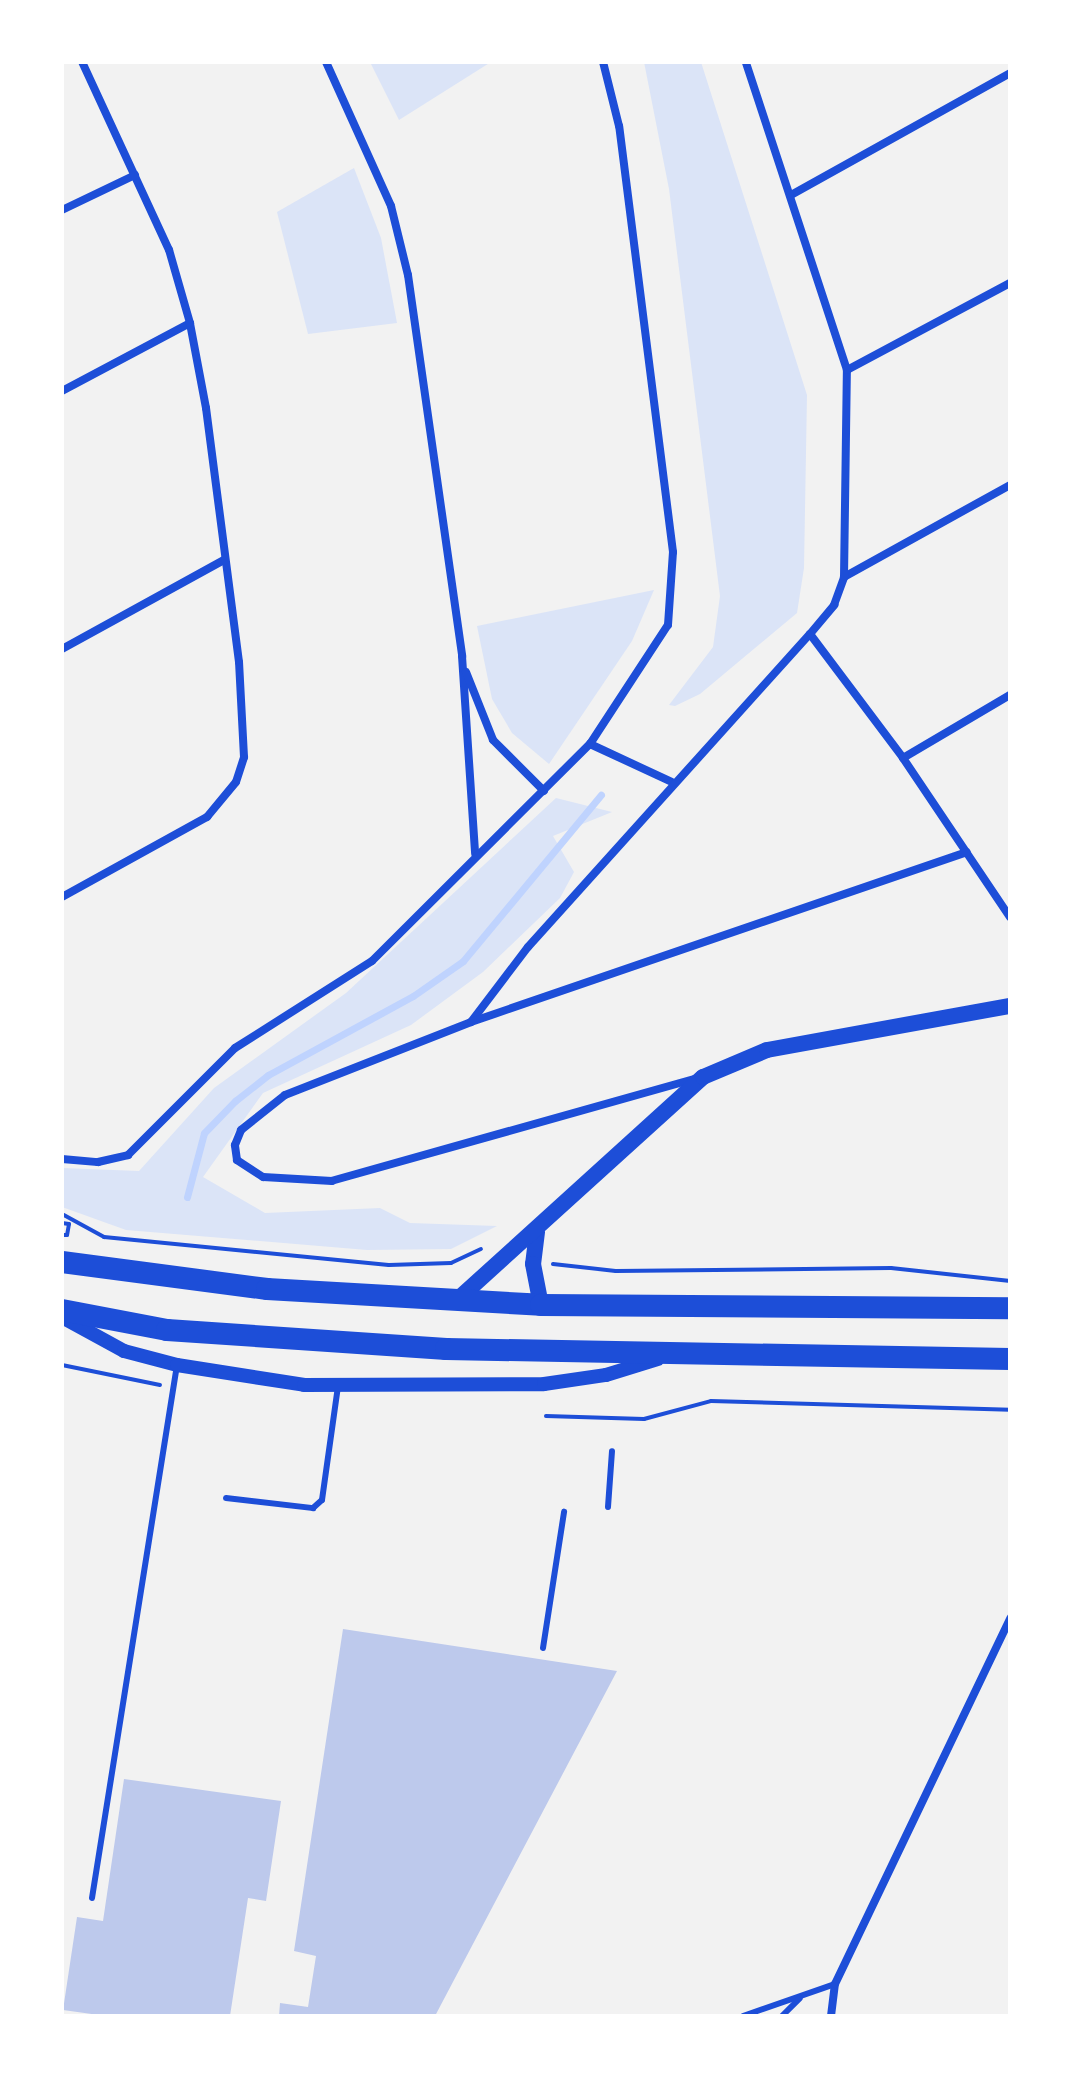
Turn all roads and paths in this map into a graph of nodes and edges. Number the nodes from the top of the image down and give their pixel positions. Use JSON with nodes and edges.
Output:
{"nodes":[{"id":1,"x":82,"y":62,"type":"edge"},
{"id":2,"x":326,"y":62,"type":"edge"},
{"id":3,"x":603,"y":62,"type":"edge"},
{"id":4,"x":746,"y":62,"type":"edge"},
{"id":5,"x":1010,"y":73,"type":"edge"},
{"id":6,"x":135,"y":175,"type":"junction"},
{"id":7,"x":791,"y":195,"type":"junction"},
{"id":8,"x":62,"y":210,"type":"edge"},
{"id":9,"x":1010,"y":283,"type":"edge"},
{"id":10,"x":190,"y":323,"type":"junction"},
{"id":11,"x":847,"y":370,"type":"junction"},
{"id":12,"x":62,"y":391,"type":"edge"},
{"id":13,"x":1010,"y":485,"type":"edge"},
{"id":14,"x":224,"y":560,"type":"junction"},
{"id":15,"x":844,"y":577,"type":"junction"},
{"id":16,"x":810,"y":634,"type":"junction"},
{"id":17,"x":62,"y":649,"type":"edge"},
{"id":18,"x":462,"y":656,"type":"junction"},
{"id":19,"x":1010,"y":695,"type":"edge"},
{"id":20,"x":590,"y":744,"type":"junction"},
{"id":21,"x":903,"y":758,"type":"junction"},
{"id":22,"x":672,"y":782,"type":"junction"},
{"id":23,"x":544,"y":791,"type":"junction"},
{"id":24,"x":967,"y":852,"type":"junction"},
{"id":25,"x":475,"y":854,"type":"junction"},
{"id":26,"x":62,"y":897,"type":"edge"},
{"id":27,"x":1010,"y":917,"type":"edge"},
{"id":28,"x":1010,"y":1006,"type":"edge"},
{"id":29,"x":471,"y":1022,"type":"junction"},
{"id":30,"x":703,"y":1077,"type":"junction"},
{"id":31,"x":62,"y":1159,"type":"edge"},
{"id":32,"x":62,"y":1214,"type":"edge"},
{"id":33,"x":62,"y":1223,"type":"edge"},
{"id":34,"x":537,"y":1232,"type":"junction"},
{"id":35,"x":62,"y":1235,"type":"edge"},
{"id":36,"x":491,"y":1247,"type":"dead end"},
{"id":37,"x":534,"y":1252,"type":"junction"},
{"id":38,"x":62,"y":1262,"type":"edge"},
{"id":39,"x":1010,"y":1281,"type":"edge"},
{"id":40,"x":457,"y":1300,"type":"junction"},
{"id":41,"x":541,"y":1305,"type":"junction"},
{"id":42,"x":1010,"y":1308,"type":"edge"},
{"id":43,"x":62,"y":1310,"type":"edge"},
{"id":44,"x":62,"y":1317,"type":"edge"},
{"id":45,"x":678,"y":1353,"type":"junction"},
{"id":46,"x":1010,"y":1359,"type":"edge"},
{"id":47,"x":62,"y":1365,"type":"edge"},
{"id":48,"x":177,"y":1365,"type":"junction"},
{"id":49,"x":338,"y":1386,"type":"junction"},
{"id":50,"x":173,"y":1398,"type":"junction"},
{"id":51,"x":1010,"y":1410,"type":"edge"},
{"id":52,"x":546,"y":1416,"type":"dead end"},
{"id":53,"x":612,"y":1451,"type":"dead end"},
{"id":54,"x":226,"y":1498,"type":"dead end"},
{"id":55,"x":608,"y":1507,"type":"dead end"},
{"id":56,"x":564,"y":1512,"type":"dead end"},
{"id":57,"x":1010,"y":1618,"type":"edge"},
{"id":58,"x":543,"y":1648,"type":"dead end"},
{"id":59,"x":92,"y":1898,"type":"dead end"},
{"id":60,"x":835,"y":1984,"type":"junction"},
{"id":61,"x":802,"y":1995,"type":"junction"},
{"id":62,"x":743,"y":2016,"type":"edge"},
{"id":63,"x":782,"y":2016,"type":"edge"},
{"id":64,"x":831,"y":2016,"type":"edge"}],
"edges":[{"from":1,"to":6,"type":"street"},
{"from":2,"to":18,"type":"street"},
{"from":3,"to":20,"type":"street"},
{"from":4,"to":7,"type":"street"},
{"from":5,"to":7,"type":"street"},
{"from":6,"to":8,"type":"street"},
{"from":6,"to":10,"type":"street"},
{"from":7,"to":11,"type":"street"},
{"from":9,"to":11,"type":"street"},
{"from":10,"to":12,"type":"street"},
{"from":10,"to":14,"type":"street"},
{"from":11,"to":15,"type":"street"},
{"from":13,"to":15,"type":"street"},
{"from":14,"to":17,"type":"street"},
{"from":14,"to":26,"type":"street"},
{"from":15,"to":16,"type":"street"},
{"from":16,"to":21,"type":"street"},
{"from":16,"to":22,"type":"street"},
{"from":18,"to":23,"type":"street"},
{"from":18,"to":25,"type":"street"},
{"from":19,"to":21,"type":"street"},
{"from":20,"to":22,"type":"street"},
{"from":20,"to":23,"type":"street"},
{"from":21,"to":24,"type":"street"},
{"from":22,"to":29,"type":"street"},
{"from":23,"to":25,"type":"street"},
{"from":24,"to":27,"type":"street"},
{"from":24,"to":29,"type":"street"},
{"from":25,"to":31,"type":"street"},
{"from":28,"to":30,"type":"main road"},
{"from":29,"to":30,"type":"street"},
{"from":30,"to":34,"type":"main road"},
{"from":32,"to":36,"type":"path"},
{"from":33,"to":35,"type":"path"},
{"from":34,"to":37,"type":"main road"},
{"from":34,"to":40,"type":"main road"},
{"from":37,"to":39,"type":"path"},
{"from":37,"to":41,"type":"main road"},
{"from":38,"to":40,"type":"highway"},
{"from":40,"to":41,"type":"highway"},
{"from":41,"to":42,"type":"highway"},
{"from":43,"to":45,"type":"highway"},
{"from":44,"to":48,"type":"street"},
{"from":45,"to":46,"type":"highway"},
{"from":45,"to":49,"type":"street"},
{"from":47,"to":50,"type":"path"},
{"from":48,"to":49,"type":"street"},
{"from":48,"to":50,"type":"lane"},
{"from":49,"to":54,"type":"lane"},
{"from":50,"to":59,"type":"lane"},
{"from":51,"to":52,"type":"path"},
{"from":53,"to":55,"type":"lane"},
{"from":56,"to":58,"type":"lane"},
{"from":57,"to":60,"type":"street"},
{"from":60,"to":61,"type":"lane"},
{"from":60,"to":64,"type":"street"},
{"from":61,"to":62,"type":"lane"},
{"from":61,"to":63,"type":"lane"}]}
